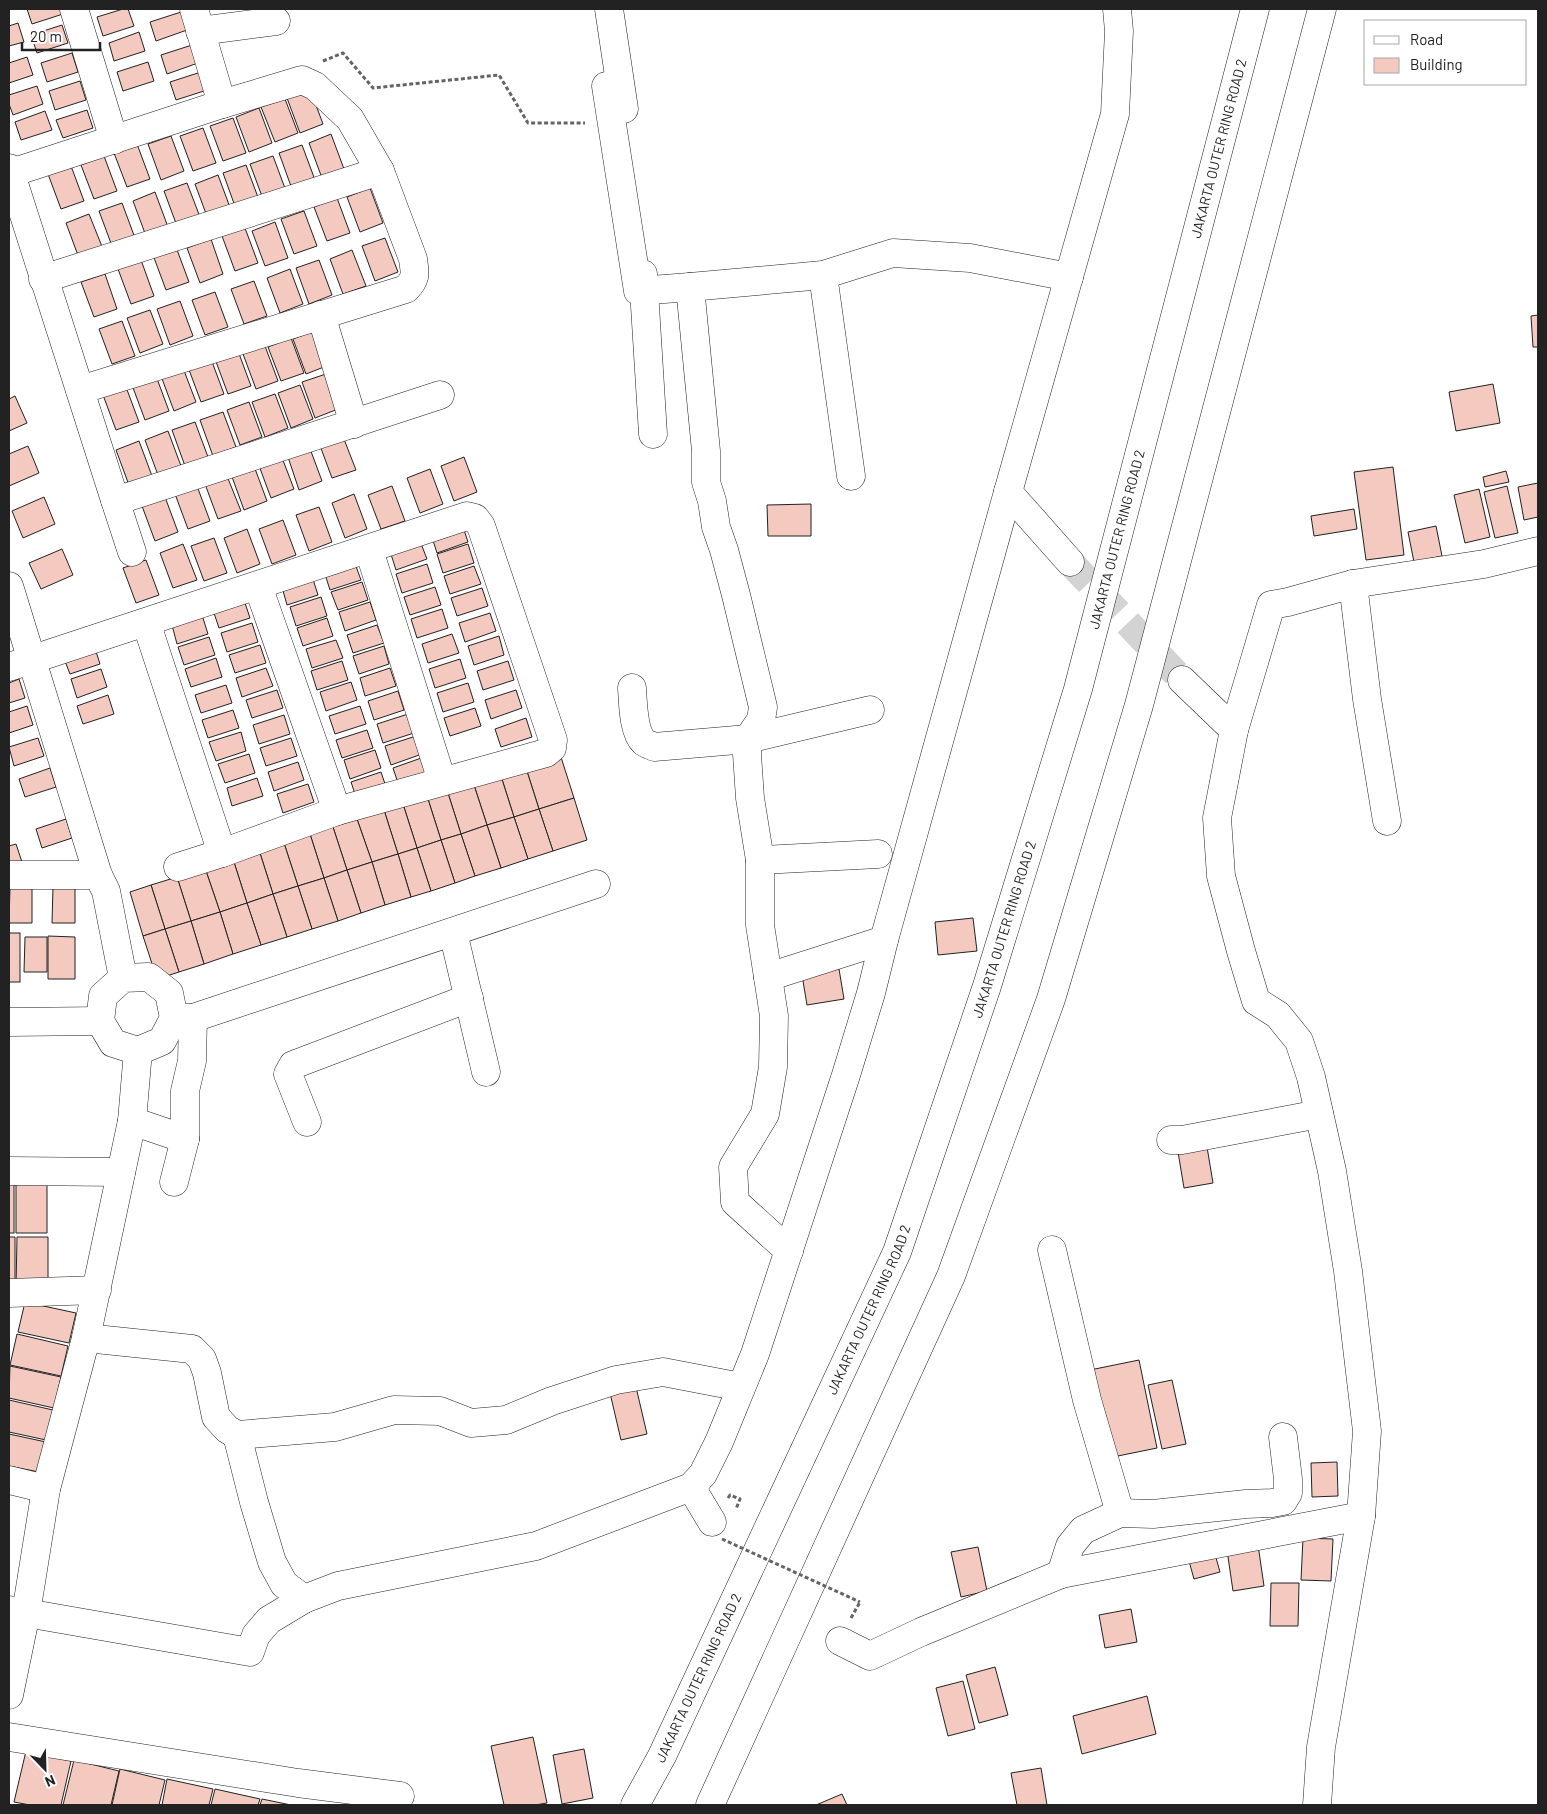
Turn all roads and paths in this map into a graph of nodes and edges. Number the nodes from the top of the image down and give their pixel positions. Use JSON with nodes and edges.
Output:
{"nodes":[{"id":1,"x":74,"y":9,"type":"edge"},
{"id":2,"x":609,"y":9,"type":"edge"},
{"id":3,"x":1117,"y":9,"type":"edge"},
{"id":4,"x":1254,"y":9,"type":"edge"},
{"id":5,"x":1322,"y":9,"type":"edge"},
{"id":6,"x":197,"y":20,"type":"edge"},
{"id":7,"x":276,"y":21,"type":"dead end"},
{"id":8,"x":343,"y":53,"type":"dead end"},
{"id":9,"x":606,"y":86,"type":"dead end"},
{"id":10,"x":222,"y":104,"type":"junction"},
{"id":11,"x":626,"y":124,"type":"junction"},
{"id":12,"x":114,"y":140,"type":"junction"},
{"id":13,"x":10,"y":171,"type":"edge"},
{"id":14,"x":380,"y":171,"type":"junction"},
{"id":15,"x":823,"y":276,"type":"junction"},
{"id":16,"x":1068,"y":277,"type":"junction"},
{"id":17,"x":43,"y":279,"type":"junction"},
{"id":18,"x":690,"y":287,"type":"junction"},
{"id":19,"x":638,"y":291,"type":"junction"},
{"id":20,"x":321,"y":315,"type":"junction"},
{"id":21,"x":80,"y":390,"type":"junction"},
{"id":22,"x":440,"y":395,"type":"dead end"},
{"id":23,"x":354,"y":424,"type":"junction"},
{"id":24,"x":851,"y":476,"type":"dead end"},
{"id":25,"x":1008,"y":492,"type":"junction"},
{"id":26,"x":115,"y":500,"type":"junction"},
{"id":27,"x":369,"y":550,"type":"junction"},
{"id":28,"x":1538,"y":551,"type":"edge"},
{"id":29,"x":132,"y":552,"type":"dead end"},
{"id":30,"x":1070,"y":562,"type":"tunnel mouth"},
{"id":31,"x":1353,"y":584,"type":"junction"},
{"id":32,"x":9,"y":586,"type":"edge"},
{"id":33,"x":258,"y":586,"type":"junction"},
{"id":34,"x":146,"y":622,"type":"junction"},
{"id":35,"x":20,"y":663,"type":"edge"},
{"id":36,"x":1182,"y":680,"type":"tunnel mouth"},
{"id":37,"x":632,"y":688,"type":"dead end"},
{"id":38,"x":870,"y":710,"type":"dead end"},
{"id":39,"x":1234,"y":730,"type":"junction"},
{"id":40,"x":748,"y":739,"type":"junction"},
{"id":41,"x":442,"y":781,"type":"junction"},
{"id":42,"x":337,"y":812,"type":"junction"},
{"id":43,"x":1387,"y":821,"type":"dead end"},
{"id":44,"x":222,"y":853,"type":"junction"},
{"id":45,"x":878,"y":854,"type":"dead end"},
{"id":46,"x":760,"y":860,"type":"junction"},
{"id":47,"x":178,"y":867,"type":"dead end"},
{"id":48,"x":9,"y":875,"type":"edge"},
{"id":49,"x":98,"y":875,"type":"junction"},
{"id":50,"x":596,"y":884,"type":"dead end"},
{"id":51,"x":453,"y":932,"type":"junction"},
{"id":52,"x":884,"y":940,"type":"junction"},
{"id":53,"x":768,"y":977,"type":"junction"},
{"id":54,"x":123,"y":978,"type":"junction"},
{"id":55,"x":469,"y":998,"type":"junction"},
{"id":56,"x":184,"y":1018,"type":"junction"},
{"id":57,"x":100,"y":1021,"type":"junction"},
{"id":58,"x":9,"y":1022,"type":"edge"},
{"id":59,"x":138,"y":1051,"type":"junction"},
{"id":60,"x":486,"y":1072,"type":"dead end"},
{"id":61,"x":1318,"y":1114,"type":"junction"},
{"id":62,"x":132,"y":1120,"type":"junction"},
{"id":63,"x":306,"y":1122,"type":"dead end"},
{"id":64,"x":185,"y":1139,"type":"junction"},
{"id":65,"x":1171,"y":1140,"type":"dead end"},
{"id":66,"x":9,"y":1171,"type":"edge"},
{"id":67,"x":121,"y":1172,"type":"junction"},
{"id":68,"x":174,"y":1182,"type":"dead end"},
{"id":69,"x":1052,"y":1250,"type":"dead end"},
{"id":70,"x":789,"y":1251,"type":"junction"},
{"id":71,"x":97,"y":1290,"type":"junction"},
{"id":72,"x":9,"y":1293,"type":"edge"},
{"id":73,"x":86,"y":1338,"type":"junction"},
{"id":74,"x":741,"y":1387,"type":"junction"},
{"id":75,"x":237,"y":1435,"type":"junction"},
{"id":76,"x":1283,"y":1437,"type":"dead end"},
{"id":77,"x":9,"y":1480,"type":"edge"},
{"id":78,"x":691,"y":1487,"type":"junction"},
{"id":79,"x":46,"y":1489,"type":"junction"},
{"id":80,"x":1120,"y":1513,"type":"junction"},
{"id":81,"x":1361,"y":1516,"type":"junction"},
{"id":82,"x":717,"y":1531,"type":"joint"},
{"id":83,"x":1061,"y":1574,"type":"junction"},
{"id":84,"x":304,"y":1599,"type":"junction"},
{"id":85,"x":860,"y":1602,"type":"dead end"},
{"id":86,"x":18,"y":1611,"type":"edge"},
{"id":87,"x":840,"y":1641,"type":"dead end"},
{"id":88,"x":9,"y":1695,"type":"edge"},
{"id":89,"x":9,"y":1737,"type":"edge"},
{"id":90,"x":400,"y":1796,"type":"dead end"},
{"id":91,"x":635,"y":1805,"type":"edge"},
{"id":92,"x":710,"y":1805,"type":"edge"},
{"id":93,"x":1317,"y":1805,"type":"edge"}],
"edges":[{"from":1,"to":12,"type":"main road"},
{"from":2,"to":11,"type":"main road"},
{"from":3,"to":16,"type":"main road"},
{"from":4,"to":91,"type":"main road","name":"JAKARTA OUTER RING ROAD 2"},
{"from":5,"to":92,"type":"main road"},
{"from":6,"to":7,"type":"main road"},
{"from":6,"to":10,"type":"main road"},
{"from":8,"to":11,"type":"path"},
{"from":9,"to":19,"type":"main road"},
{"from":10,"to":12,"type":"main road"},
{"from":10,"to":14,"type":"main road"},
{"from":11,"to":19,"type":"main road"},
{"from":12,"to":13,"type":"main road"},
{"from":13,"to":17,"type":"main road"},
{"from":14,"to":17,"type":"main road"},
{"from":14,"to":20,"type":"main road"},
{"from":15,"to":16,"type":"main road"},
{"from":15,"to":18,"type":"main road"},
{"from":15,"to":24,"type":"main road"},
{"from":16,"to":25,"type":"main road"},
{"from":17,"to":21,"type":"main road"},
{"from":18,"to":19,"type":"main road"},
{"from":18,"to":40,"type":"main road"},
{"from":20,"to":21,"type":"main road"},
{"from":20,"to":23,"type":"main road"},
{"from":21,"to":26,"type":"main road"},
{"from":22,"to":23,"type":"main road"},
{"from":23,"to":26,"type":"main road"},
{"from":25,"to":30,"type":"main road"},
{"from":25,"to":52,"type":"main road"},
{"from":26,"to":29,"type":"main road"},
{"from":27,"to":33,"type":"main road"},
{"from":27,"to":41,"type":"main road"},
{"from":27,"to":41,"type":"main road"},
{"from":28,"to":31,"type":"main road"},
{"from":31,"to":39,"type":"main road"},
{"from":31,"to":43,"type":"main road"},
{"from":32,"to":35,"type":"main road"},
{"from":33,"to":34,"type":"main road"},
{"from":33,"to":42,"type":"main road"},
{"from":34,"to":35,"type":"main road"},
{"from":34,"to":44,"type":"main road"},
{"from":35,"to":49,"type":"main road"},
{"from":36,"to":39,"type":"main road"},
{"from":37,"to":40,"type":"main road"},
{"from":38,"to":40,"type":"main road"},
{"from":39,"to":61,"type":"main road"},
{"from":40,"to":46,"type":"main road"},
{"from":41,"to":42,"type":"main road"},
{"from":42,"to":44,"type":"main road"},
{"from":44,"to":47,"type":"main road"},
{"from":45,"to":46,"type":"main road"},
{"from":46,"to":53,"type":"main road"},
{"from":48,"to":49,"type":"main road"},
{"from":49,"to":54,"type":"main road"},
{"from":50,"to":51,"type":"main road"},
{"from":51,"to":55,"type":"main road"},
{"from":51,"to":56,"type":"main road"},
{"from":52,"to":53,"type":"main road"},
{"from":52,"to":70,"type":"main road"},
{"from":53,"to":70,"type":"main road"},
{"from":54,"to":56,"type":"main road"},
{"from":54,"to":57,"type":"main road"},
{"from":55,"to":60,"type":"main road"},
{"from":55,"to":63,"type":"main road"},
{"from":56,"to":59,"type":"main road"},
{"from":56,"to":64,"type":"main road"},
{"from":57,"to":58,"type":"main road"},
{"from":57,"to":59,"type":"main road"},
{"from":59,"to":62,"type":"main road"},
{"from":61,"to":65,"type":"main road"},
{"from":61,"to":81,"type":"main road"},
{"from":62,"to":64,"type":"main road"},
{"from":62,"to":67,"type":"main road"},
{"from":64,"to":68,"type":"main road"},
{"from":66,"to":67,"type":"main road"},
{"from":67,"to":71,"type":"main road"},
{"from":69,"to":80,"type":"main road"},
{"from":70,"to":74,"type":"main road"},
{"from":71,"to":72,"type":"main road"},
{"from":71,"to":73,"type":"main road"},
{"from":73,"to":75,"type":"main road"},
{"from":73,"to":79,"type":"main road"},
{"from":74,"to":75,"type":"main road"},
{"from":74,"to":78,"type":"main road"},
{"from":75,"to":84,"type":"main road"},
{"from":76,"to":80,"type":"main road"},
{"from":77,"to":79,"type":"main road"},
{"from":78,"to":82,"type":"main road"},
{"from":78,"to":84,"type":"main road"},
{"from":79,"to":86,"type":"main road"},
{"from":80,"to":83,"type":"main road"},
{"from":81,"to":83,"type":"main road"},
{"from":81,"to":93,"type":"main road"},
{"from":82,"to":85,"type":"path","bridge":true},
{"from":83,"to":87,"type":"main road"},
{"from":84,"to":86,"type":"main road"},
{"from":86,"to":88,"type":"main road"},
{"from":89,"to":90,"type":"main road"}]}
